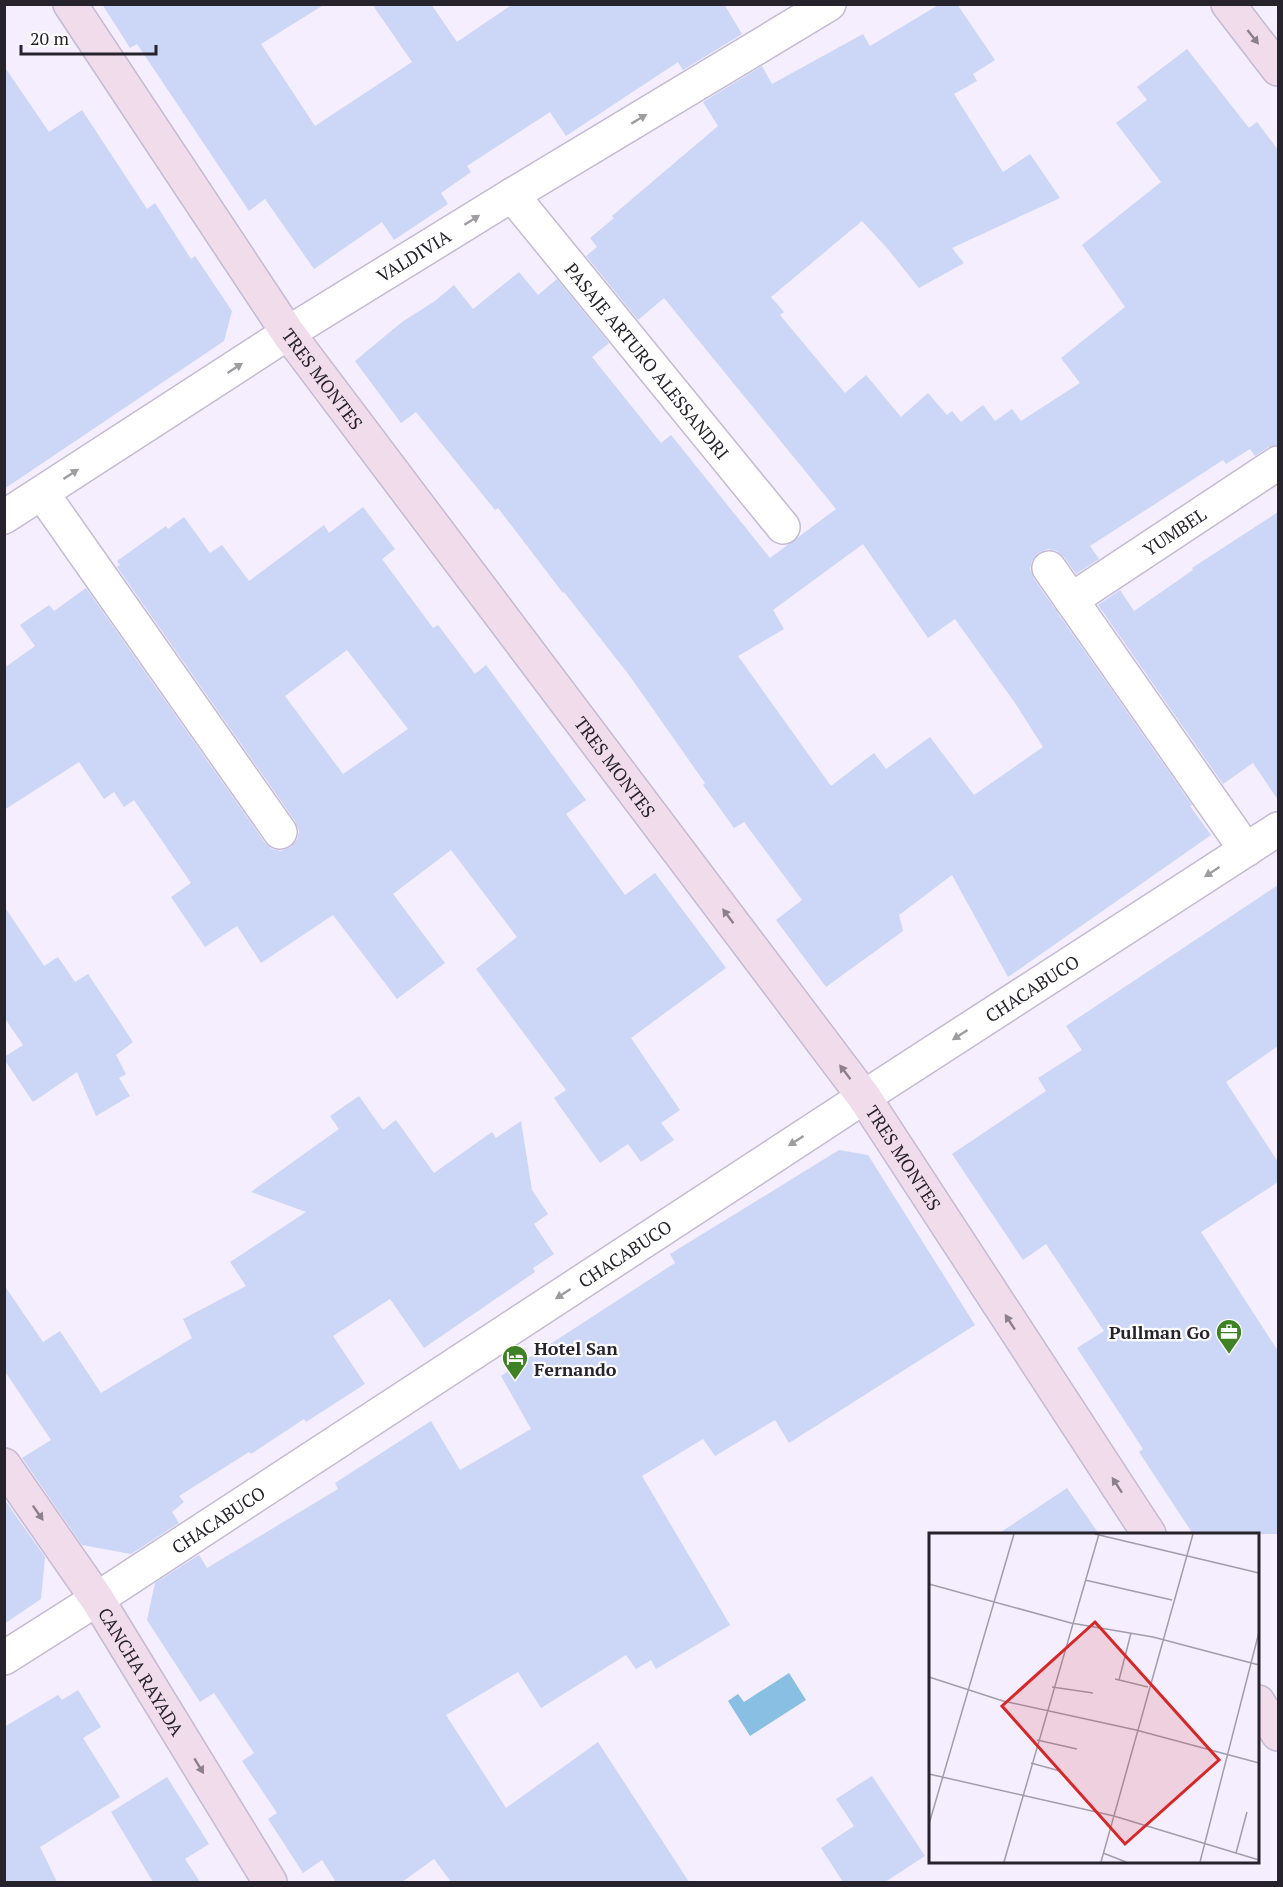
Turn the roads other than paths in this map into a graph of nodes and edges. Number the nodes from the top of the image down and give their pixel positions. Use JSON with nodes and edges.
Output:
{"nodes":[{"id":1,"x":70,"y":4,"type":"edge"},
{"id":2,"x":829,"y":4,"type":"edge"},
{"id":3,"x":1228,"y":4,"type":"edge"},
{"id":4,"x":1278,"y":69,"type":"edge"},
{"id":5,"x":512,"y":195,"type":"junction"},
{"id":6,"x":288,"y":333,"type":"junction"},
{"id":7,"x":1278,"y":463,"type":"edge"},
{"id":8,"x":42,"y":493,"type":"junction"},
{"id":9,"x":4,"y":517,"type":"edge"},
{"id":10,"x":783,"y":528,"type":"dead end"},
{"id":11,"x":1049,"y":568,"type":"dead end"},
{"id":12,"x":1071,"y":600,"type":"junction"},
{"id":13,"x":1278,"y":829,"type":"edge"},
{"id":14,"x":280,"y":832,"type":"dead end"},
{"id":15,"x":1246,"y":850,"type":"junction"},
{"id":16,"x":864,"y":1097,"type":"junction"},
{"id":17,"x":4,"y":1465,"type":"edge"},
{"id":18,"x":1148,"y":1533,"type":"edge"},
{"id":19,"x":98,"y":1599,"type":"junction"},
{"id":20,"x":4,"y":1658,"type":"edge"},
{"id":21,"x":1259,"y":1705,"type":"edge"},
{"id":22,"x":1278,"y":1734,"type":"edge"},
{"id":23,"x":270,"y":1882,"type":"edge"}],
"edges":[{"from":1,"to":6,"type":"street","name":"TRES MONTES"},
{"from":5,"to":2,"type":"street","name":"VALDIVIA","one_way":true},
{"from":3,"to":4,"type":"street","one_way":true},
{"from":6,"to":5,"type":"street","name":"VALDIVIA","one_way":true},
{"from":5,"to":10,"type":"street","name":"PASAJE ARTURO ALESSANDRI"},
{"from":8,"to":6,"type":"street","name":"VALDIVIA","one_way":true},
{"from":16,"to":6,"type":"street","name":"TRES MONTES","one_way":true},
{"from":7,"to":12,"type":"street","name":"YUMBEL"},
{"from":8,"to":9,"type":"street","name":"VALDIVIA"},
{"from":8,"to":14,"type":"street"},
{"from":11,"to":12,"type":"street"},
{"from":12,"to":15,"type":"street"},
{"from":13,"to":15,"type":"street","name":"CHACABUCO"},
{"from":15,"to":16,"type":"street","name":"CHACABUCO","one_way":true},
{"from":18,"to":16,"type":"street","name":"TRES MONTES","one_way":true},
{"from":16,"to":19,"type":"street","name":"CHACABUCO","one_way":true},
{"from":17,"to":19,"type":"street","name":"CANCHA RAYADA","one_way":true},
{"from":19,"to":20,"type":"street","name":"CHACABUCO"},
{"from":19,"to":23,"type":"street","name":"CANCHA RAYADA","one_way":true},
{"from":21,"to":22,"type":"street"}]}
